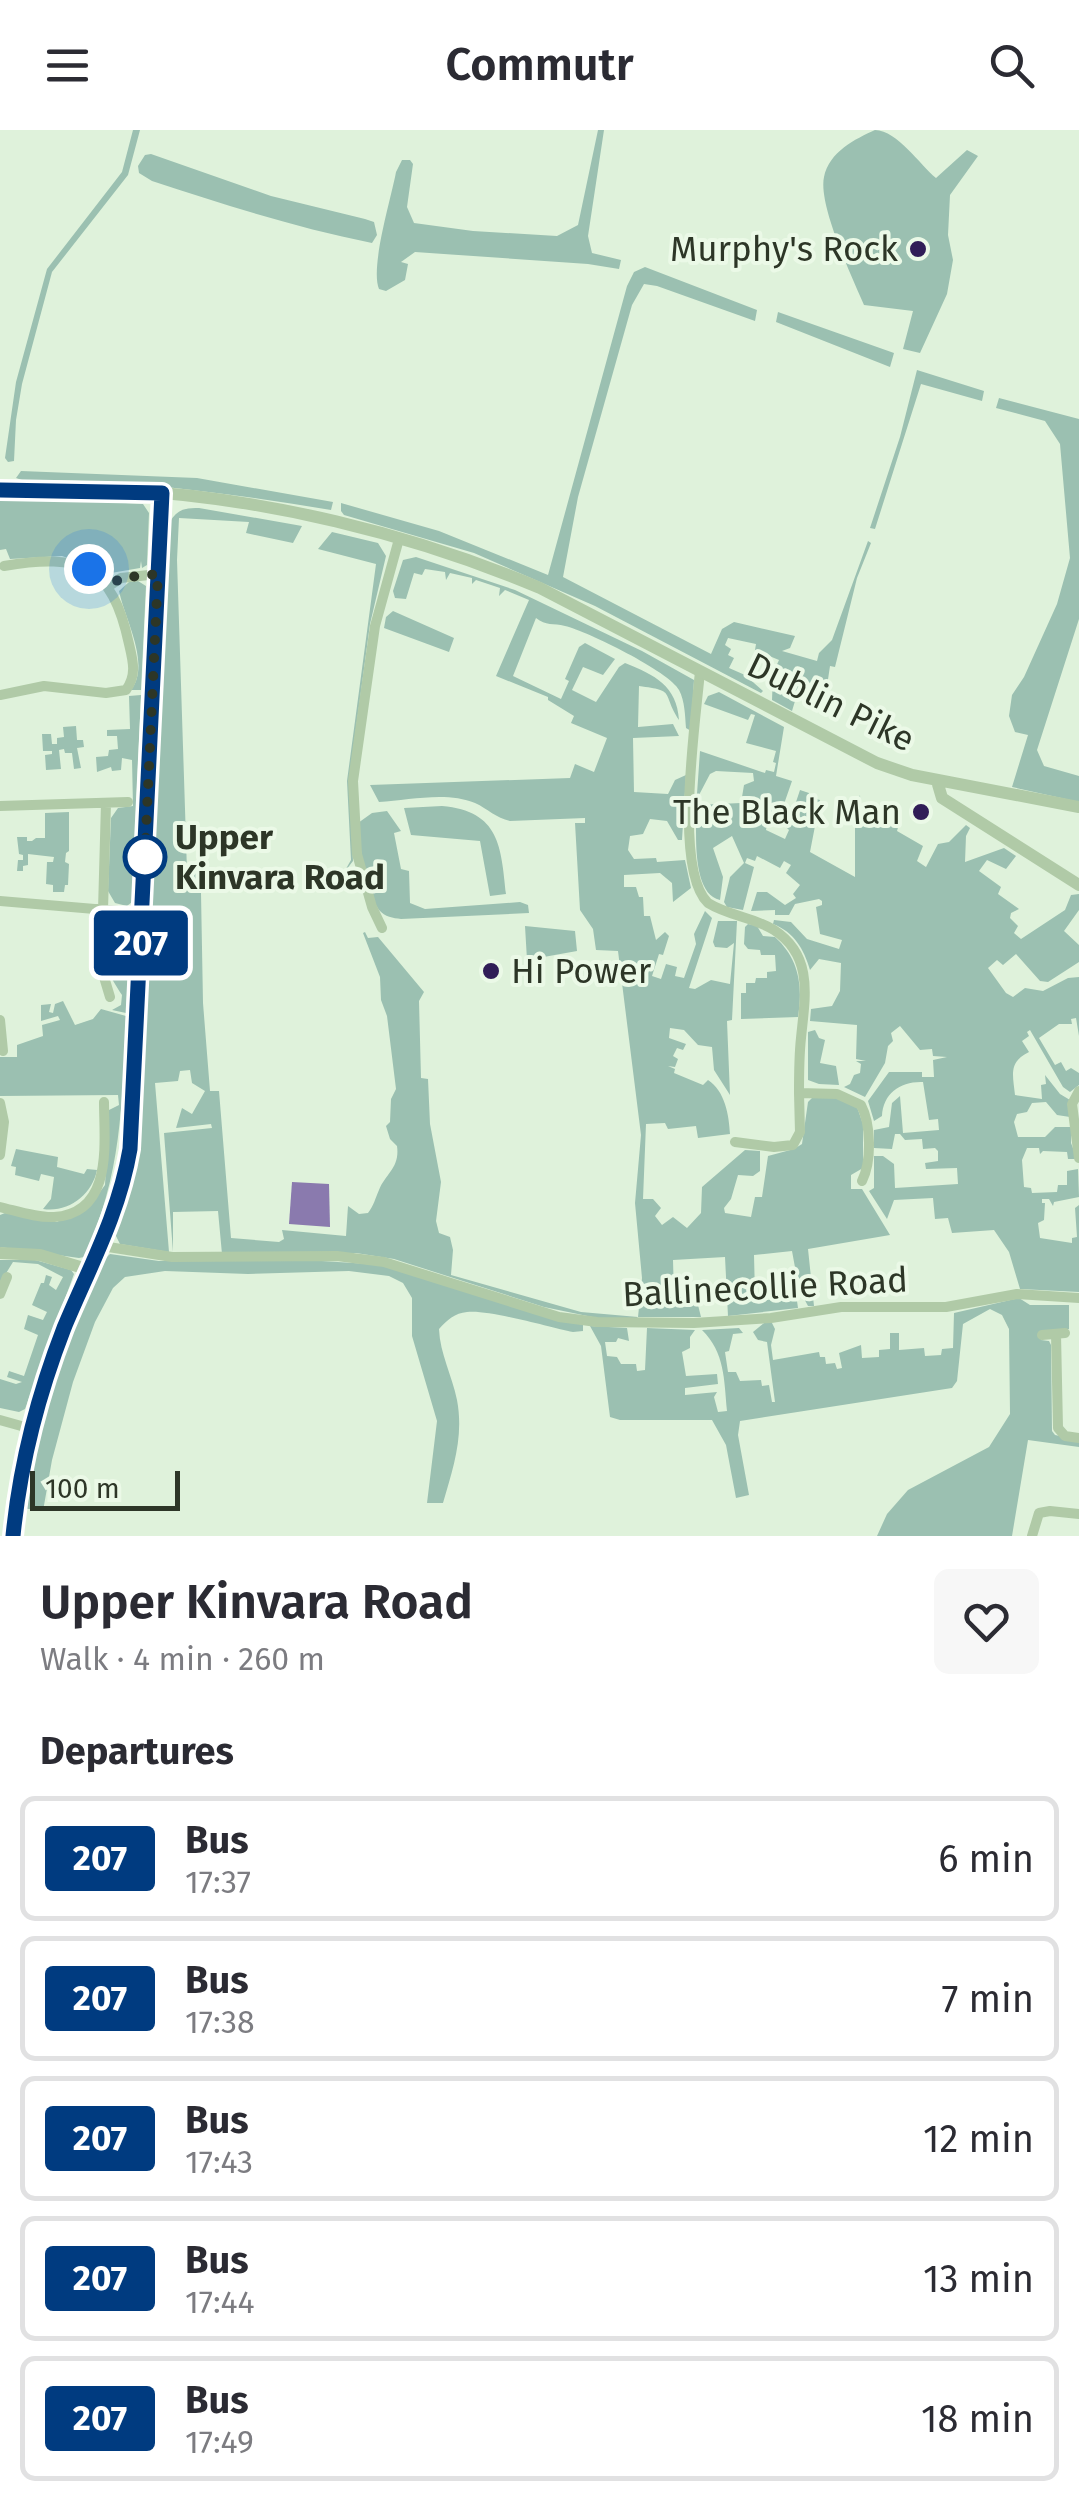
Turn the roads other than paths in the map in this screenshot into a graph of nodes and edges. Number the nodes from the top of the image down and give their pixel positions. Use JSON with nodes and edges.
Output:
{"nodes":[{"id":1,"x":0,"y":490,"type":"edge"},
{"id":2,"x":162,"y":493,"type":"junction"},
{"id":3,"x":398,"y":539,"type":"junction"},
{"id":4,"x":4,"y":566,"type":"dead end"},
{"id":5,"x":158,"y":574,"type":"junction"},
{"id":6,"x":109,"y":586,"type":"junction"},
{"id":7,"x":700,"y":671,"type":"junction"},
{"id":8,"x":0,"y":695,"type":"edge"},
{"id":9,"x":938,"y":780,"type":"junction"},
{"id":10,"x":128,"y":802,"type":"dead end"},
{"id":11,"x":106,"y":803,"type":"junction"},
{"id":12,"x":0,"y":806,"type":"edge"},
{"id":13,"x":1079,"y":808,"type":"edge"},
{"id":14,"x":1079,"y":885,"type":"edge"},
{"id":15,"x":0,"y":901,"type":"edge"},
{"id":16,"x":100,"y":909,"type":"junction"},
{"id":17,"x":142,"y":913,"type":"junction"},
{"id":18,"x":382,"y":928,"type":"dead end"},
{"id":19,"x":110,"y":997,"type":"dead end"},
{"id":20,"x":0,"y":1020,"type":"edge"},
{"id":21,"x":4,"y":1051,"type":"dead end"},
{"id":22,"x":1079,"y":1092,"type":"edge"},
{"id":23,"x":799,"y":1093,"type":"junction"},
{"id":24,"x":104,"y":1102,"type":"dead end"},
{"id":25,"x":0,"y":1103,"type":"edge"},
{"id":26,"x":735,"y":1142,"type":"dead end"},
{"id":27,"x":0,"y":1155,"type":"edge"},
{"id":28,"x":1079,"y":1158,"type":"edge"},
{"id":29,"x":862,"y":1181,"type":"dead end"},
{"id":30,"x":0,"y":1207,"type":"edge"},
{"id":31,"x":102,"y":1246,"type":"junction"},
{"id":32,"x":0,"y":1253,"type":"edge"},
{"id":33,"x":90,"y":1270,"type":"junction"},
{"id":34,"x":7,"y":1277,"type":"dead end"},
{"id":35,"x":0,"y":1294,"type":"edge"},
{"id":36,"x":1079,"y":1298,"type":"edge"},
{"id":37,"x":1042,"y":1336,"type":"dead end"},
{"id":38,"x":0,"y":1420,"type":"edge"},
{"id":39,"x":32,"y":1429,"type":"junction"},
{"id":40,"x":1079,"y":1438,"type":"edge"},
{"id":41,"x":1079,"y":1514,"type":"edge"},
{"id":42,"x":13,"y":1536,"type":"edge"},
{"id":43,"x":1032,"y":1536,"type":"edge"}],
"edges":[{"from":1,"to":2,"type":"street","name":"Dublin Pike"},
{"from":2,"to":3,"type":"street","name":"Dublin Pike"},
{"from":2,"to":5,"type":"street"},
{"from":3,"to":7,"type":"street","name":"Dublin Pike"},
{"from":3,"to":18,"type":"street"},
{"from":4,"to":6,"type":"street"},
{"from":5,"to":6,"type":"street"},
{"from":5,"to":17,"type":"street"},
{"from":6,"to":8,"type":"street"},
{"from":7,"to":9,"type":"street","name":"Dublin Pike"},
{"from":7,"to":23,"type":"street"},
{"from":9,"to":13,"type":"street","name":"Dublin Pike"},
{"from":9,"to":14,"type":"street","name":"Dublin Pike"},
{"from":10,"to":11,"type":"street"},
{"from":11,"to":12,"type":"street"},
{"from":11,"to":16,"type":"street"},
{"from":15,"to":16,"type":"street"},
{"from":16,"to":17,"type":"street"},
{"from":16,"to":19,"type":"street"},
{"from":17,"to":31,"type":"street"},
{"from":20,"to":21,"type":"street"},
{"from":22,"to":28,"type":"street"},
{"from":23,"to":26,"type":"street"},
{"from":23,"to":29,"type":"street"},
{"from":24,"to":30,"type":"street"},
{"from":25,"to":27,"type":"street"},
{"from":31,"to":33,"type":"street"},
{"from":31,"to":36,"type":"street","name":"Ballinecollie Road"},
{"from":32,"to":33,"type":"street"},
{"from":33,"to":39,"type":"street"},
{"from":34,"to":35,"type":"street"},
{"from":37,"to":40,"type":"street"},
{"from":38,"to":39,"type":"street"},
{"from":39,"to":42,"type":"street"},
{"from":41,"to":43,"type":"street"}]}
